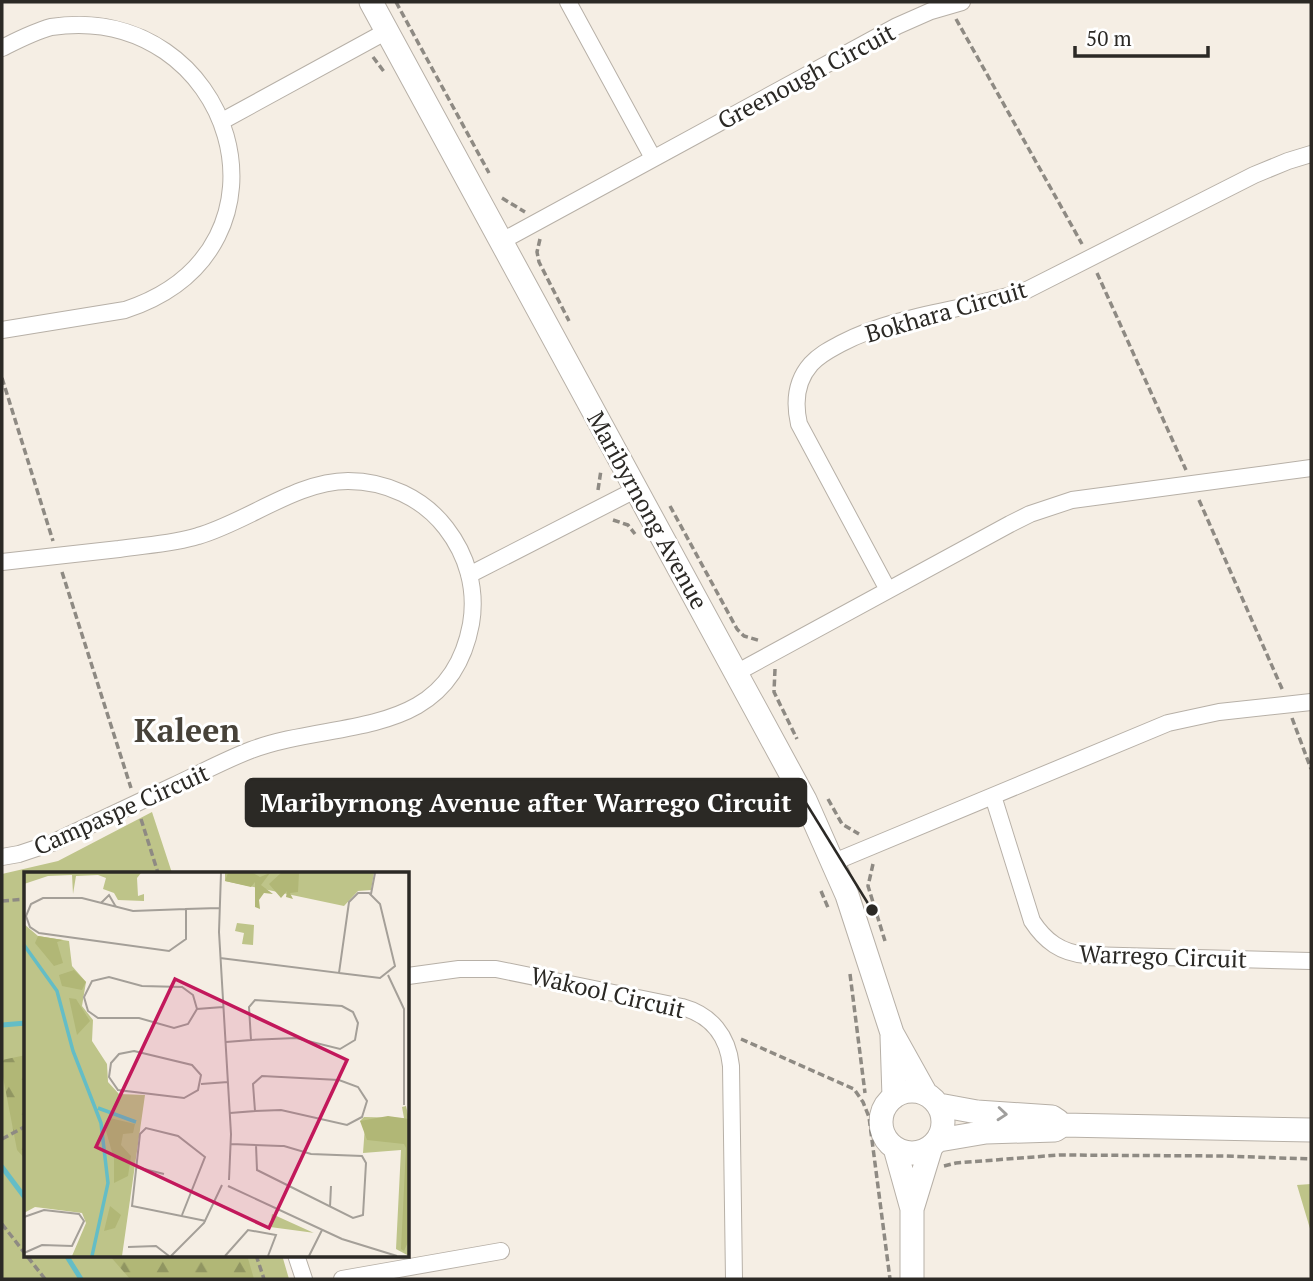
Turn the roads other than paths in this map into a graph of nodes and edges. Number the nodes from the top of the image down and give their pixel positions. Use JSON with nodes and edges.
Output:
{"nodes":[{"id":1,"x":371,"y":2,"type":"edge"},
{"id":2,"x":568,"y":2,"type":"edge"},
{"id":3,"x":955,"y":3,"type":"edge"},
{"id":4,"x":387,"y":31,"type":"junction"},
{"id":5,"x":2,"y":48,"type":"edge"},
{"id":6,"x":224,"y":120,"type":"junction"},
{"id":7,"x":1311,"y":155,"type":"edge"},
{"id":8,"x":653,"y":158,"type":"junction"},
{"id":9,"x":502,"y":241,"type":"junction"},
{"id":10,"x":2,"y":330,"type":"edge"},
{"id":11,"x":1311,"y":468,"type":"edge"},
{"id":12,"x":635,"y":490,"type":"junction"},
{"id":13,"x":2,"y":562,"type":"edge"},
{"id":14,"x":469,"y":575,"type":"junction"},
{"id":15,"x":888,"y":590,"type":"junction"},
{"id":16,"x":736,"y":673,"type":"junction"},
{"id":17,"x":1311,"y":702,"type":"edge"},
{"id":18,"x":993,"y":796,"type":"junction"},
{"id":19,"x":2,"y":857,"type":"edge"},
{"id":20,"x":834,"y":862,"type":"junction"},
{"id":21,"x":1311,"y":961,"type":"edge"},
{"id":22,"x":410,"y":976,"type":"edge"},
{"id":23,"x":892,"y":1033,"type":"junction"},
{"id":24,"x":894,"y":1097,"type":"junction"},
{"id":25,"x":933,"y":1100,"type":"junction"},
{"id":26,"x":1063,"y":1125,"type":"junction"},
{"id":27,"x":1311,"y":1130,"type":"edge"},
{"id":28,"x":895,"y":1148,"type":"junction"},
{"id":29,"x":936,"y":1151,"type":"junction"},
{"id":30,"x":912,"y":1209,"type":"junction"},
{"id":31,"x":502,"y":1251,"type":"dead end"},
{"id":32,"x":296,"y":1256,"type":"edge"},
{"id":33,"x":304,"y":1279,"type":"edge"},
{"id":34,"x":342,"y":1279,"type":"edge"},
{"id":35,"x":734,"y":1279,"type":"edge"},
{"id":36,"x":912,"y":1279,"type":"edge"}],
"edges":[{"from":1,"to":4,"type":"street","name":"Maribyrnong Avenue"},
{"from":2,"to":8,"type":"street"},
{"from":3,"to":8,"type":"street","name":"Greenough Circuit"},
{"from":4,"to":6,"type":"street"},
{"from":4,"to":9,"type":"street","name":"Maribyrnong Avenue"},
{"from":5,"to":6,"type":"street"},
{"from":6,"to":10,"type":"street"},
{"from":7,"to":15,"type":"street","name":"Bokhara Circuit"},
{"from":8,"to":9,"type":"street","name":"Greenough Circuit"},
{"from":9,"to":12,"type":"street","name":"Maribyrnong Avenue"},
{"from":11,"to":15,"type":"street"},
{"from":12,"to":14,"type":"street"},
{"from":12,"to":16,"type":"street","name":"Maribyrnong Avenue"},
{"from":13,"to":14,"type":"street","name":"Campaspe Circuit"},
{"from":14,"to":19,"type":"street","name":"Campaspe Circuit"},
{"from":15,"to":16,"type":"street"},
{"from":16,"to":20,"type":"street","name":"Maribyrnong Avenue"},
{"from":17,"to":18,"type":"street"},
{"from":18,"to":20,"type":"street"},
{"from":18,"to":21,"type":"street","name":"Warrego Circuit"},
{"from":20,"to":23,"type":"street","name":"Maribyrnong Avenue"},
{"from":22,"to":35,"type":"street","name":"Wakool Circuit"},
{"from":23,"to":24,"type":"street","name":"Maribyrnong Avenue"},
{"from":23,"to":25,"type":"street","name":"Maribyrnong Avenue"},
{"from":24,"to":25,"type":"street"},
{"from":24,"to":28,"type":"street"},
{"from":25,"to":26,"type":"street","one_way":true},
{"from":25,"to":29,"type":"street"},
{"from":26,"to":27,"type":"street"},
{"from":26,"to":29,"type":"street"},
{"from":28,"to":29,"type":"street"},
{"from":28,"to":30,"type":"street"},
{"from":29,"to":30,"type":"street"},
{"from":30,"to":36,"type":"street"},
{"from":31,"to":34,"type":"street"},
{"from":32,"to":33,"type":"street"}]}
